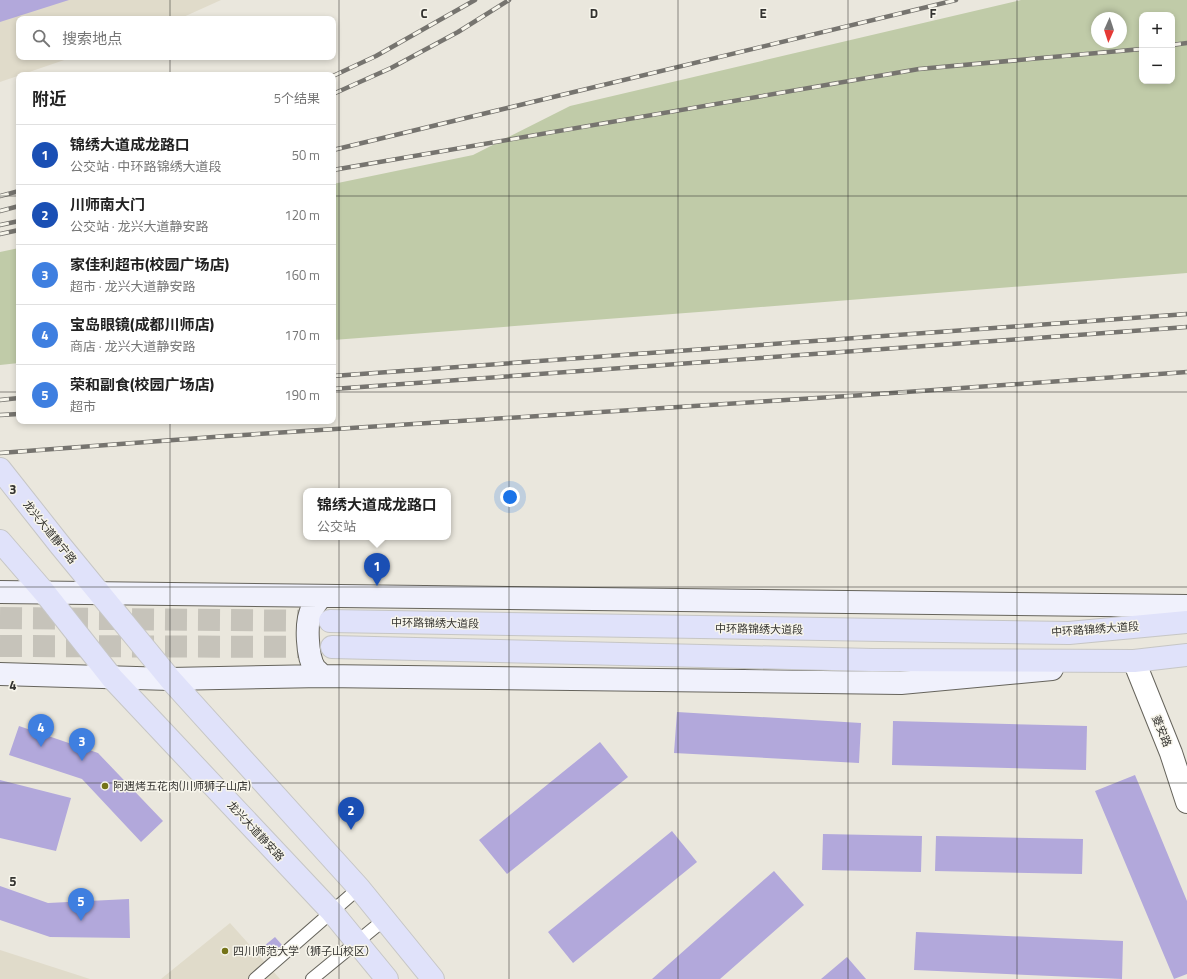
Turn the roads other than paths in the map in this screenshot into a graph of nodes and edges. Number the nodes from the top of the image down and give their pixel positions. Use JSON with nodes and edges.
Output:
{"nodes":[{"id":1,"x":0,"y":469,"type":"edge"},
{"id":2,"x":0,"y":541,"type":"edge"},
{"id":3,"x":0,"y":592,"type":"edge"},
{"id":4,"x":45,"y":593,"type":"junction"},
{"id":5,"x":101,"y":594,"type":"junction"},
{"id":6,"x":321,"y":596,"type":"junction"},
{"id":7,"x":1187,"y":606,"type":"edge"},
{"id":8,"x":330,"y":620,"type":"tunnel mouth"},
{"id":9,"x":1187,"y":622,"type":"edge"},
{"id":10,"x":332,"y":647,"type":"tunnel mouth"},
{"id":11,"x":1187,"y":655,"type":"edge"},
{"id":12,"x":1134,"y":661,"type":"junction"},
{"id":13,"x":0,"y":674,"type":"edge"},
{"id":14,"x":322,"y":676,"type":"junction"},
{"id":15,"x":112,"y":678,"type":"junction"},
{"id":16,"x":170,"y":679,"type":"junction"},
{"id":17,"x":1187,"y":802,"type":"edge"},
{"id":18,"x":359,"y":888,"type":"junction"},
{"id":19,"x":332,"y":912,"type":"junction"},
{"id":20,"x":385,"y":919,"type":"junction"},
{"id":21,"x":357,"y":942,"type":"junction"},
{"id":22,"x":255,"y":979,"type":"edge"},
{"id":23,"x":312,"y":979,"type":"edge"},
{"id":24,"x":387,"y":979,"type":"edge"},
{"id":25,"x":433,"y":979,"type":"edge"}],
"edges":[{"from":1,"to":5,"type":"main road","name":"龙兴大道静宁路"},
{"from":2,"to":4,"type":"main road"},
{"from":3,"to":4,"type":"main road"},
{"from":4,"to":5,"type":"main road"},
{"from":4,"to":15,"type":"main road","name":"龙兴大道静安路"},
{"from":5,"to":6,"type":"main road"},
{"from":5,"to":16,"type":"main road"},
{"from":6,"to":7,"type":"main road"},
{"from":6,"to":14,"type":"main road"},
{"from":8,"to":9,"type":"main road","name":"中环路锦绣大道段"},
{"from":10,"to":12,"type":"main road"},
{"from":11,"to":12,"type":"main road"},
{"from":12,"to":14,"type":"main road"},
{"from":12,"to":17,"type":"street","name":"菱安路"},
{"from":13,"to":15,"type":"main road"},
{"from":14,"to":16,"type":"main road"},
{"from":15,"to":16,"type":"main road"},
{"from":15,"to":19,"type":"main road","name":"龙兴大道静安路"},
{"from":16,"to":18,"type":"main road"},
{"from":18,"to":19,"type":"lane"},
{"from":18,"to":20,"type":"main road"},
{"from":19,"to":21,"type":"main road","name":"龙兴大道静安路"},
{"from":19,"to":22,"type":"lane"},
{"from":20,"to":21,"type":"lane"},
{"from":20,"to":25,"type":"main road"},
{"from":21,"to":23,"type":"lane"},
{"from":21,"to":24,"type":"main road","name":"龙兴大道静安路"}]}
